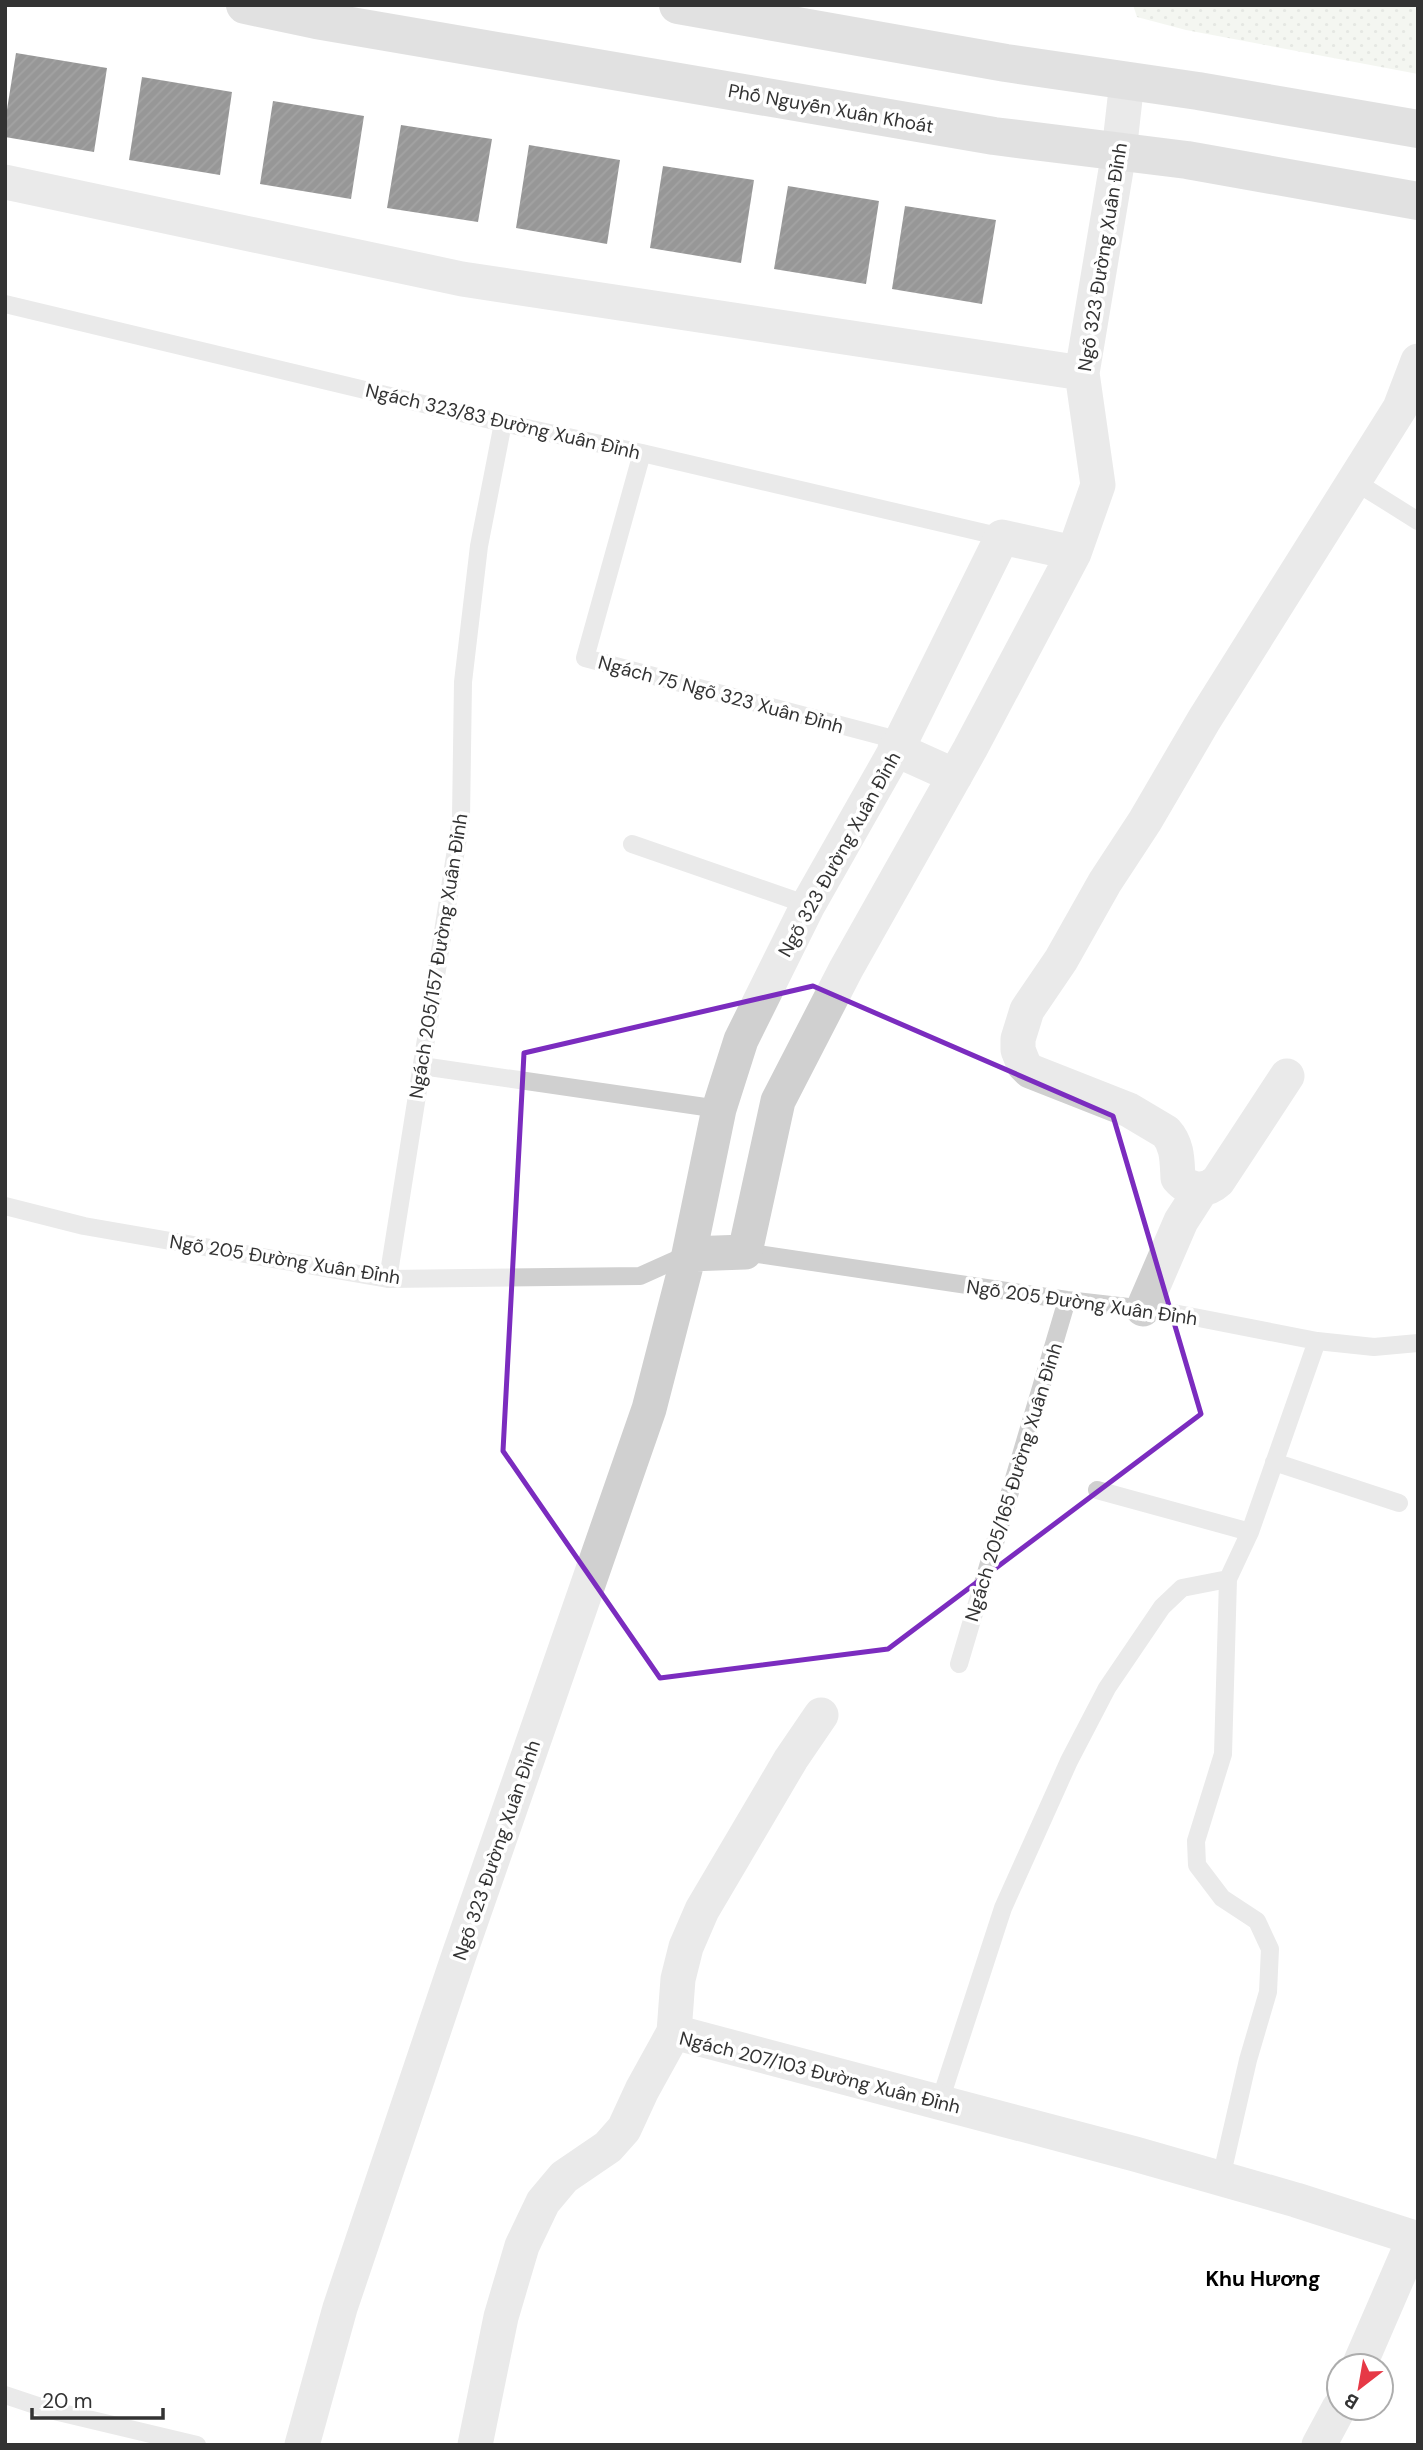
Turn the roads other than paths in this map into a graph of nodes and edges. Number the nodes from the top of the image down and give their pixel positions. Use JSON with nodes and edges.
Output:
{"nodes":[{"id":1,"x":245,"y":5,"type":"edge"},
{"id":2,"x":678,"y":5,"type":"edge"},
{"id":3,"x":1127,"y":81,"type":"junction"},
{"id":4,"x":1418,"y":129,"type":"edge"},
{"id":5,"x":1118,"y":152,"type":"junction"},
{"id":6,"x":5,"y":182,"type":"edge"},
{"id":7,"x":1418,"y":201,"type":"edge"},
{"id":8,"x":5,"y":304,"type":"edge"},
{"id":9,"x":1418,"y":361,"type":"edge"},
{"id":10,"x":1082,"y":373,"type":"junction"},
{"id":11,"x":503,"y":423,"type":"junction"},
{"id":12,"x":642,"y":453,"type":"junction"},
{"id":13,"x":1354,"y":481,"type":"junction"},
{"id":14,"x":1418,"y":522,"type":"edge"},
{"id":15,"x":1002,"y":537,"type":"junction"},
{"id":16,"x":1074,"y":553,"type":"junction"},
{"id":17,"x":898,"y":745,"type":"junction"},
{"id":18,"x":955,"y":776,"type":"junction"},
{"id":19,"x":632,"y":844,"type":"dead end"},
{"id":20,"x":808,"y":905,"type":"junction"},
{"id":21,"x":422,"y":1066,"type":"junction"},
{"id":22,"x":1287,"y":1076,"type":"dead end"},
{"id":23,"x":719,"y":1108,"type":"junction"},
{"id":24,"x":1201,"y":1190,"type":"junction"},
{"id":25,"x":5,"y":1206,"type":"edge"},
{"id":26,"x":745,"y":1252,"type":"junction"},
{"id":27,"x":689,"y":1254,"type":"junction"},
{"id":28,"x":388,"y":1279,"type":"junction"},
{"id":29,"x":1067,"y":1300,"type":"junction"},
{"id":30,"x":1143,"y":1309,"type":"junction"},
{"id":31,"x":1317,"y":1341,"type":"junction"},
{"id":32,"x":1418,"y":1343,"type":"edge"},
{"id":33,"x":1274,"y":1462,"type":"junction"},
{"id":34,"x":1097,"y":1490,"type":"dead end"},
{"id":35,"x":1399,"y":1503,"type":"dead end"},
{"id":36,"x":1250,"y":1532,"type":"junction"},
{"id":37,"x":1228,"y":1579,"type":"junction"},
{"id":38,"x":959,"y":1664,"type":"dead end"},
{"id":39,"x":821,"y":1715,"type":"dead end"},
{"id":40,"x":674,"y":2032,"type":"junction"},
{"id":41,"x":940,"y":2101,"type":"junction"},
{"id":42,"x":1221,"y":2178,"type":"junction"},
{"id":43,"x":1416,"y":2239,"type":"edge"},
{"id":44,"x":1365,"y":2352,"type":"edge"},
{"id":45,"x":5,"y":2395,"type":"edge"},
{"id":46,"x":1332,"y":2422,"type":"edge"},
{"id":47,"x":197,"y":2445,"type":"edge"},
{"id":48,"x":302,"y":2445,"type":"edge"},
{"id":49,"x":475,"y":2445,"type":"edge"},
{"id":50,"x":1320,"y":2445,"type":"edge"}],
"edges":[{"from":1,"to":5,"type":"street","name":"Phố Nguyễn Xuân Khoát"},
{"from":2,"to":3,"type":"street"},
{"from":3,"to":4,"type":"street"},
{"from":3,"to":5,"type":"street","name":"Ngõ 323 Đường Xuân Đỉnh"},
{"from":5,"to":7,"type":"street","name":"Phố Nguyễn Xuân Khoát"},
{"from":5,"to":10,"type":"street","name":"Ngõ 323 Đường Xuân Đỉnh"},
{"from":6,"to":10,"type":"street"},
{"from":8,"to":11,"type":"lane","name":"Ngách 323/83 Đường Xuân Đỉnh"},
{"from":9,"to":13,"type":"street"},
{"from":10,"to":16,"type":"street","name":"Ngõ 323 Đường Xuân Đỉnh"},
{"from":11,"to":12,"type":"lane","name":"Ngách 323/83 Đường Xuân Đỉnh"},
{"from":11,"to":21,"type":"lane","name":"Ngách 205/157 Đường Xuân Đỉnh"},
{"from":12,"to":15,"type":"lane","name":"Ngách 323/83 Đường Xuân Đỉnh"},
{"from":12,"to":17,"type":"lane","name":"Ngách 75 Ngõ 323 Xuân Đỉnh"},
{"from":13,"to":14,"type":"lane"},
{"from":13,"to":24,"type":"street"},
{"from":15,"to":16,"type":"street"},
{"from":15,"to":17,"type":"street","name":"Ngõ 323 Đường Xuân Đỉnh"},
{"from":16,"to":18,"type":"street","name":"Ngõ 323 Đường Xuân Đỉnh"},
{"from":17,"to":18,"type":"street"},
{"from":17,"to":20,"type":"street","name":"Ngõ 323 Đường Xuân Đỉnh"},
{"from":18,"to":26,"type":"street","name":"Ngõ 323 Đường Xuân Đỉnh"},
{"from":19,"to":20,"type":"lane"},
{"from":20,"to":23,"type":"street","name":"Ngõ 323 Đường Xuân Đỉnh"},
{"from":21,"to":23,"type":"lane"},
{"from":21,"to":28,"type":"lane","name":"Ngách 205/157 Đường Xuân Đỉnh"},
{"from":22,"to":24,"type":"street"},
{"from":23,"to":27,"type":"street","name":"Ngõ 323 Đường Xuân Đỉnh"},
{"from":24,"to":30,"type":"street"},
{"from":25,"to":28,"type":"lane","name":"Ngõ 205 Đường Xuân Đỉnh"},
{"from":26,"to":27,"type":"street"},
{"from":26,"to":29,"type":"lane","name":"Ngõ 205 Đường Xuân Đỉnh"},
{"from":27,"to":28,"type":"lane","name":"Ngõ 205 Đường Xuân Đỉnh"},
{"from":27,"to":48,"type":"street","name":"Ngõ 323 Đường Xuân Đỉnh"},
{"from":29,"to":30,"type":"lane","name":"Ngõ 205 Đường Xuân Đỉnh"},
{"from":29,"to":38,"type":"lane","name":"Ngách 205/165 Đường Xuân Đỉnh"},
{"from":30,"to":31,"type":"lane","name":"Ngõ 205 Đường Xuân Đỉnh"},
{"from":31,"to":32,"type":"lane","name":"Ngõ 205 Đường Xuân Đỉnh"},
{"from":31,"to":33,"type":"lane"},
{"from":33,"to":35,"type":"lane"},
{"from":33,"to":36,"type":"lane"},
{"from":34,"to":36,"type":"lane"},
{"from":36,"to":37,"type":"lane"},
{"from":37,"to":41,"type":"lane"},
{"from":37,"to":42,"type":"lane"},
{"from":39,"to":40,"type":"street"},
{"from":40,"to":41,"type":"street","name":"Ngách 207/103 Đường Xuân Đỉnh"},
{"from":40,"to":49,"type":"street","name":"Ngách 207/103 Đường Xuân Đỉnh"},
{"from":41,"to":42,"type":"street","name":"Ngách 207/103 Đường Xuân Đỉnh"},
{"from":42,"to":43,"type":"street","name":"Ngách 207/103 Đường Xuân Đỉnh"},
{"from":43,"to":44,"type":"street"},
{"from":45,"to":47,"type":"lane"},
{"from":46,"to":50,"type":"street"}]}
